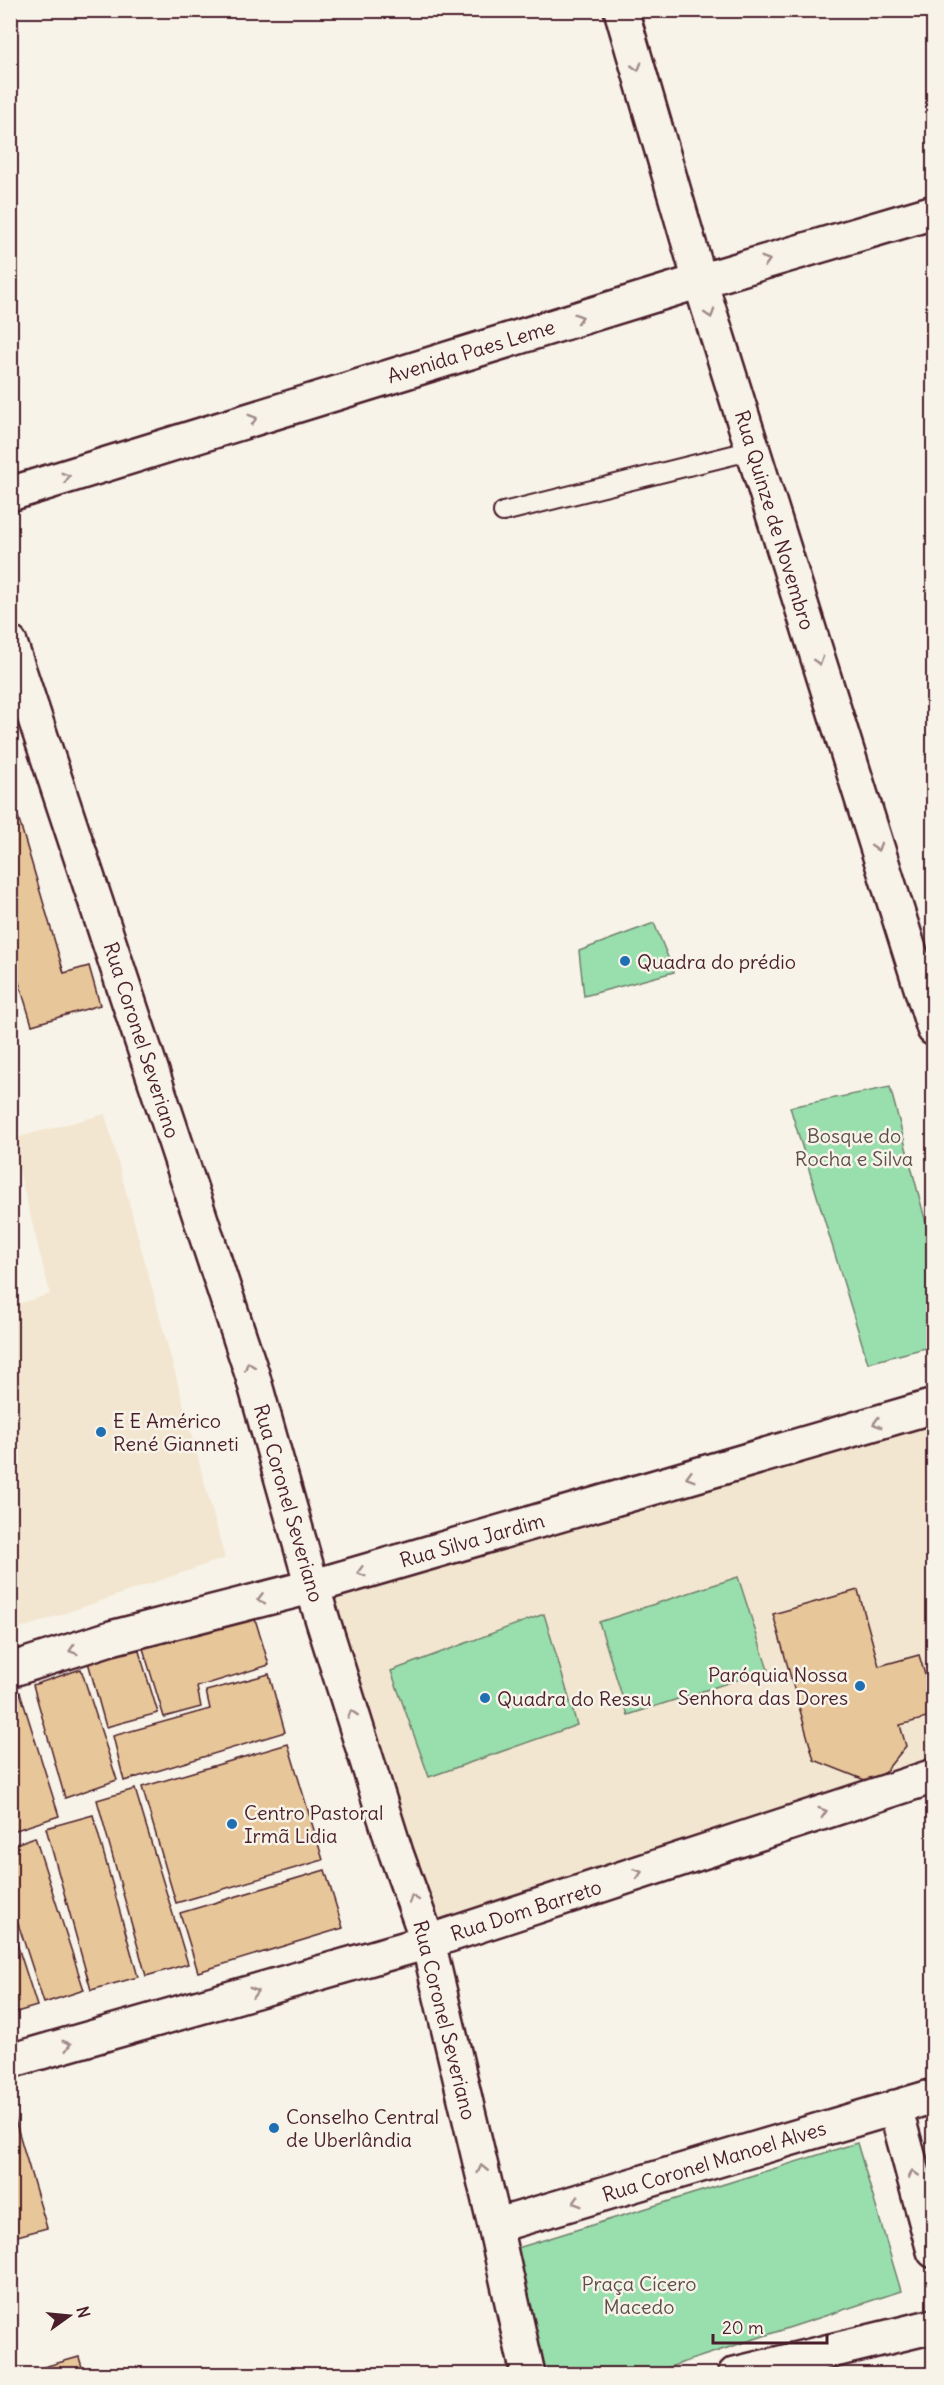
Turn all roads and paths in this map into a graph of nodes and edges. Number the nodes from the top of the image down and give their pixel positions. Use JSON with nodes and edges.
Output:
{"nodes":[{"id":1,"x":621,"y":10,"type":"edge"},
{"id":2,"x":933,"y":212,"type":"edge"},
{"id":3,"x":699,"y":281,"type":"junction"},
{"id":4,"x":753,"y":450,"type":"junction"},
{"id":5,"x":10,"y":494,"type":"edge"},
{"id":6,"x":503,"y":512,"type":"dead end"},
{"id":7,"x":10,"y":643,"type":"edge"},
{"id":8,"x":933,"y":1029,"type":"edge"},
{"id":9,"x":933,"y":1407,"type":"edge"},
{"id":10,"x":312,"y":1586,"type":"junction"},
{"id":11,"x":10,"y":1670,"type":"edge"},
{"id":12,"x":933,"y":1776,"type":"edge"},
{"id":13,"x":428,"y":1942,"type":"junction"},
{"id":14,"x":10,"y":2061,"type":"edge"},
{"id":15,"x":933,"y":2096,"type":"edge"},
{"id":16,"x":895,"y":2107,"type":"junction"},
{"id":17,"x":495,"y":2226,"type":"junction"},
{"id":18,"x":933,"y":2251,"type":"edge"},
{"id":19,"x":933,"y":2326,"type":"edge"},
{"id":20,"x":528,"y":2374,"type":"edge"},
{"id":21,"x":735,"y":2374,"type":"edge"}],
"edges":[{"from":1,"to":3,"type":"street","name":"Rua Quinze de Novembro","one_way":true},
{"from":3,"to":2,"type":"street","name":"Avenida Paes Leme","one_way":true},
{"from":3,"to":4,"type":"street","name":"Rua Quinze de Novembro","one_way":true},
{"from":5,"to":3,"type":"street","name":"Avenida Paes Leme","one_way":true},
{"from":4,"to":6,"type":"lane"},
{"from":4,"to":8,"type":"street","name":"Rua Quinze de Novembro","one_way":true},
{"from":10,"to":7,"type":"street","name":"Rua Coronel Severiano","one_way":true},
{"from":9,"to":10,"type":"street","name":"Rua Silva Jardim","one_way":true},
{"from":10,"to":11,"type":"street","name":"Rua Silva Jardim","one_way":true},
{"from":13,"to":10,"type":"street","name":"Rua Coronel Severiano","one_way":true},
{"from":13,"to":12,"type":"street","name":"Rua Dom Barreto","one_way":true},
{"from":14,"to":13,"type":"street","name":"Rua Dom Barreto","one_way":true},
{"from":17,"to":13,"type":"street","name":"Rua Coronel Severiano","one_way":true},
{"from":15,"to":16,"type":"street","name":"Rua Coronel Manoel Alves"},
{"from":16,"to":17,"type":"street","name":"Rua Coronel Manoel Alves","one_way":true},
{"from":18,"to":16,"type":"street","one_way":true},
{"from":17,"to":20,"type":"street","name":"Rua Coronel Severiano"},
{"from":19,"to":21,"type":"street"}]}
